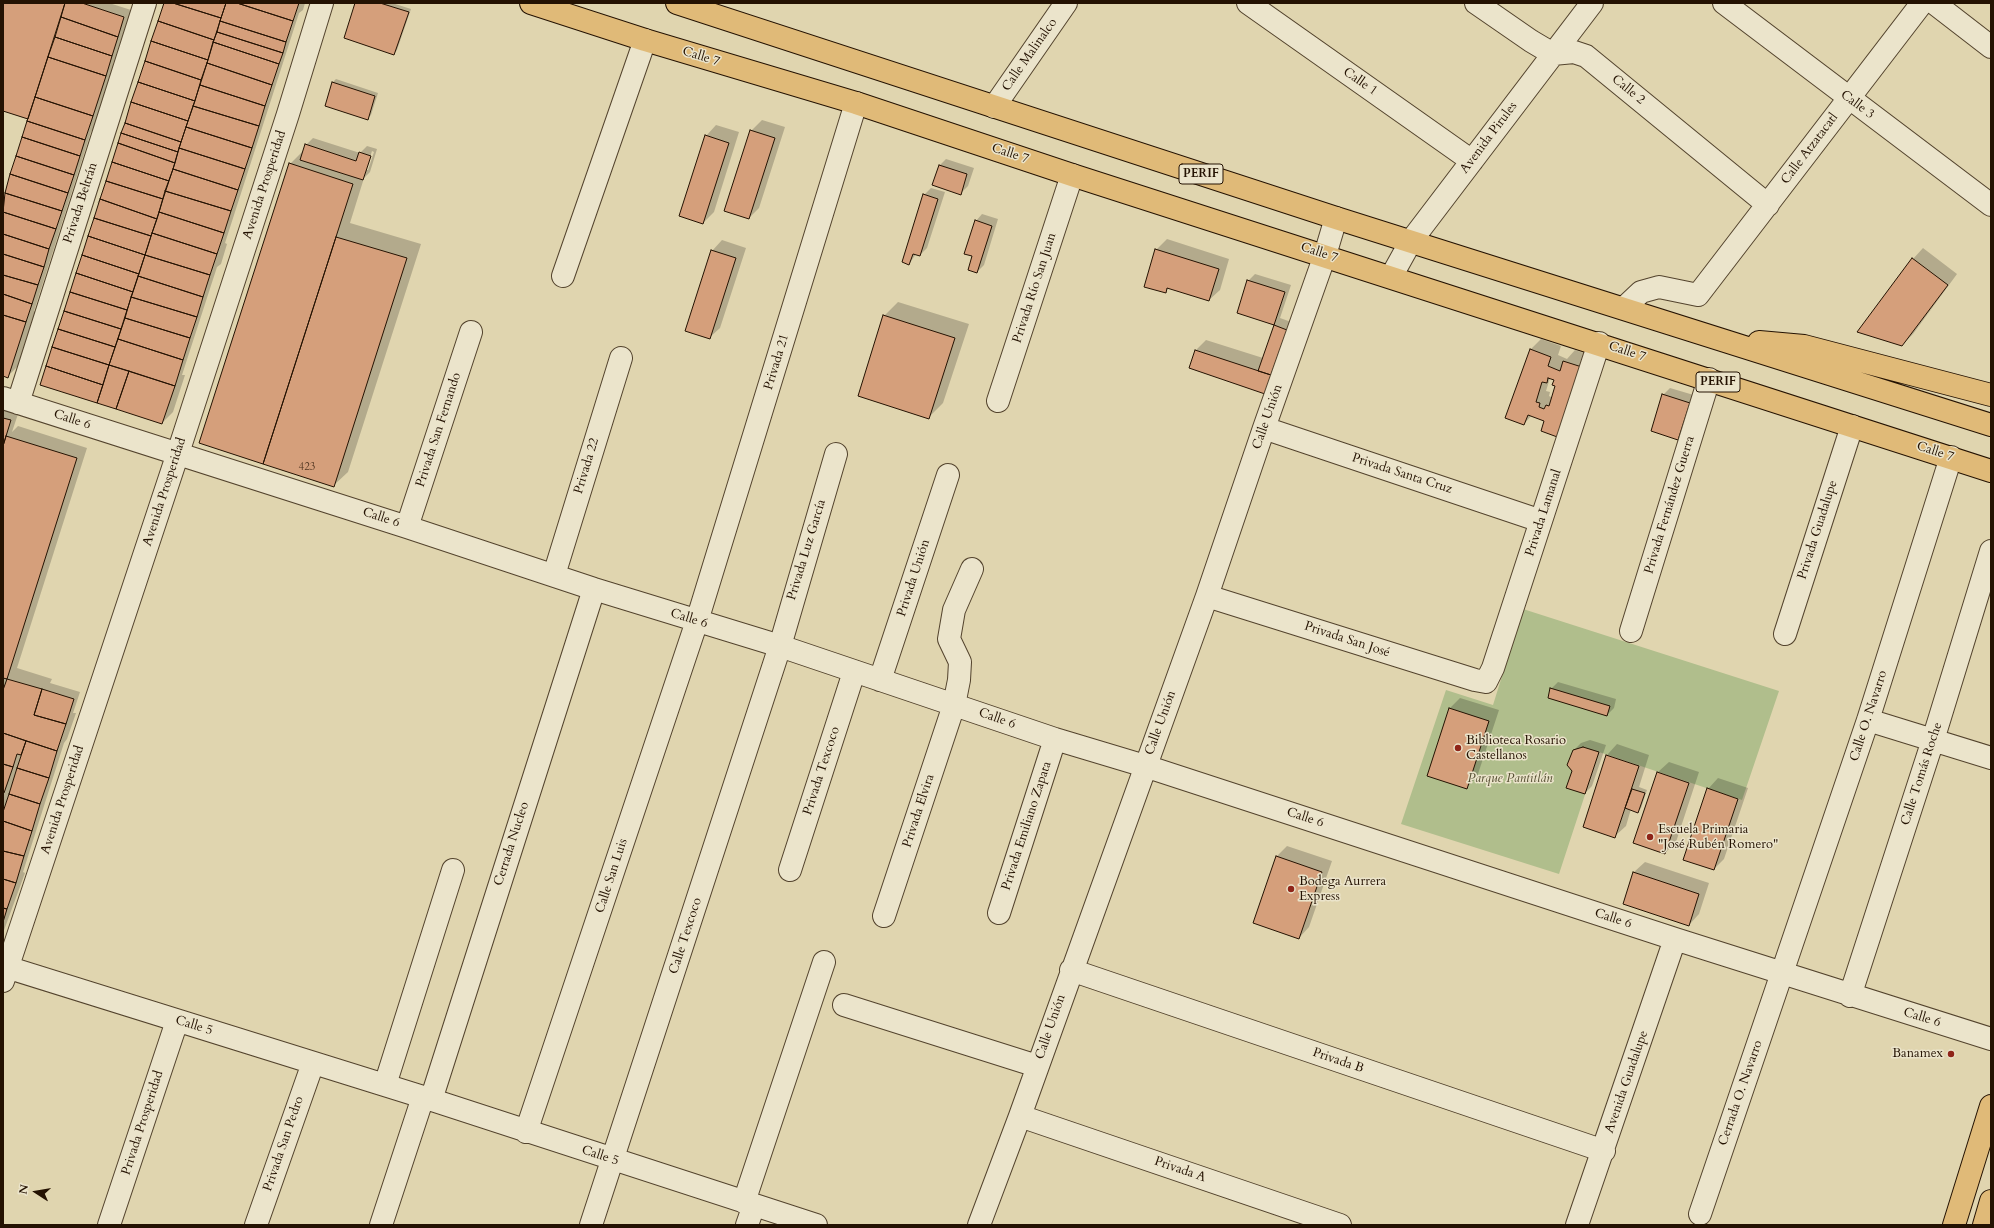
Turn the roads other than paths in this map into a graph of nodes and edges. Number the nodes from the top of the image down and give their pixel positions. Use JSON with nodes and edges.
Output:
{"nodes":[{"id":1,"x":145,"y":3,"type":"edge"},
{"id":2,"x":322,"y":3,"type":"edge"},
{"id":3,"x":531,"y":3,"type":"edge"},
{"id":4,"x":677,"y":3,"type":"edge"},
{"id":5,"x":1066,"y":3,"type":"edge"},
{"id":6,"x":1248,"y":3,"type":"edge"},
{"id":7,"x":1476,"y":3,"type":"edge"},
{"id":8,"x":1592,"y":3,"type":"edge"},
{"id":9,"x":1724,"y":3,"type":"edge"},
{"id":10,"x":1922,"y":3,"type":"edge"},
{"id":11,"x":1934,"y":3,"type":"edge"},
{"id":12,"x":645,"y":40,"type":"junction"},
{"id":13,"x":1991,"y":47,"type":"edge"},
{"id":14,"x":1553,"y":54,"type":"junction"},
{"id":15,"x":1849,"y":99,"type":"junction"},
{"id":16,"x":856,"y":103,"type":"junction"},
{"id":17,"x":994,"y":107,"type":"junction"},
{"id":18,"x":1472,"y":161,"type":"junction"},
{"id":19,"x":1072,"y":174,"type":"junction"},
{"id":20,"x":1768,"y":204,"type":"junction"},
{"id":21,"x":1991,"y":205,"type":"edge"},
{"id":22,"x":1336,"y":218,"type":"junction"},
{"id":23,"x":1411,"y":241,"type":"junction"},
{"id":24,"x":1325,"y":255,"type":"junction"},
{"id":25,"x":563,"y":276,"type":"dead end"},
{"id":26,"x":1391,"y":277,"type":"junction"},
{"id":27,"x":1624,"y":308,"type":"junction"},
{"id":28,"x":471,"y":332,"type":"dead end"},
{"id":29,"x":1726,"y":341,"type":"junction"},
{"id":30,"x":1599,"y":343,"type":"junction"},
{"id":31,"x":621,"y":358,"type":"dead end"},
{"id":32,"x":1709,"y":379,"type":"junction"},
{"id":33,"x":1991,"y":395,"type":"edge"},
{"id":34,"x":10,"y":400,"type":"edge"},
{"id":35,"x":998,"y":401,"type":"dead end"},
{"id":36,"x":1991,"y":425,"type":"edge"},
{"id":37,"x":1852,"y":426,"type":"junction"},
{"id":38,"x":1264,"y":428,"type":"junction"},
{"id":39,"x":178,"y":453,"type":"junction"},
{"id":40,"x":836,"y":454,"type":"dead end"},
{"id":41,"x":1952,"y":457,"type":"junction"},
{"id":42,"x":1991,"y":471,"type":"edge"},
{"id":43,"x":948,"y":475,"type":"dead end"},
{"id":44,"x":1541,"y":521,"type":"junction"},
{"id":45,"x":407,"y":527,"type":"junction"},
{"id":46,"x":1991,"y":551,"type":"edge"},
{"id":47,"x":972,"y":569,"type":"dead end"},
{"id":48,"x":554,"y":575,"type":"junction"},
{"id":49,"x":594,"y":589,"type":"junction"},
{"id":50,"x":1207,"y":596,"type":"junction"},
{"id":51,"x":697,"y":621,"type":"junction"},
{"id":52,"x":1631,"y":631,"type":"dead end"},
{"id":53,"x":1785,"y":634,"type":"dead end"},
{"id":54,"x":780,"y":646,"type":"junction"},
{"id":55,"x":854,"y":672,"type":"junction"},
{"id":56,"x":880,"y":680,"type":"junction"},
{"id":57,"x":1486,"y":682,"type":"joint"},
{"id":58,"x":954,"y":705,"type":"junction"},
{"id":59,"x":1868,"y":720,"type":"junction"},
{"id":60,"x":1055,"y":739,"type":"junction"},
{"id":61,"x":1933,"y":740,"type":"junction"},
{"id":62,"x":1991,"y":758,"type":"edge"},
{"id":63,"x":1145,"y":766,"type":"junction"},
{"id":64,"x":453,"y":870,"type":"dead end"},
{"id":65,"x":790,"y":870,"type":"dead end"},
{"id":66,"x":999,"y":913,"type":"dead end"},
{"id":67,"x":884,"y":916,"type":"dead end"},
{"id":68,"x":1675,"y":940,"type":"junction"},
{"id":69,"x":824,"y":962,"type":"dead end"},
{"id":70,"x":1071,"y":970,"type":"junction"},
{"id":71,"x":4,"y":972,"type":"edge"},
{"id":72,"x":1782,"y":973,"type":"junction"},
{"id":73,"x":1850,"y":996,"type":"junction"},
{"id":74,"x":844,"y":1005,"type":"dead end"},
{"id":75,"x":177,"y":1021,"type":"junction"},
{"id":76,"x":1991,"y":1039,"type":"edge"},
{"id":77,"x":313,"y":1063,"type":"junction"},
{"id":78,"x":1038,"y":1066,"type":"junction"},
{"id":79,"x":385,"y":1085,"type":"junction"},
{"id":80,"x":427,"y":1098,"type":"junction"},
{"id":81,"x":1991,"y":1106,"type":"edge"},
{"id":82,"x":1020,"y":1116,"type":"junction"},
{"id":83,"x":526,"y":1132,"type":"junction"},
{"id":84,"x":1604,"y":1151,"type":"junction"},
{"id":85,"x":613,"y":1160,"type":"junction"},
{"id":86,"x":1991,"y":1201,"type":"edge"},
{"id":87,"x":748,"y":1211,"type":"edge"},
{"id":88,"x":1700,"y":1214,"type":"dead end"},
{"id":89,"x":803,"y":1223,"type":"edge"},
{"id":90,"x":109,"y":1225,"type":"edge"},
{"id":91,"x":256,"y":1225,"type":"edge"},
{"id":92,"x":381,"y":1225,"type":"edge"},
{"id":93,"x":591,"y":1225,"type":"edge"},
{"id":94,"x":979,"y":1225,"type":"edge"},
{"id":95,"x":1340,"y":1225,"type":"edge"},
{"id":96,"x":1577,"y":1225,"type":"edge"},
{"id":97,"x":1954,"y":1225,"type":"edge"},
{"id":98,"x":1984,"y":1225,"type":"edge"}],
"edges":[{"from":1,"to":34,"type":"street","name":"Privada Beltrán"},
{"from":2,"to":39,"type":"street","name":"Avenida Prosperidad"},
{"from":3,"to":12,"type":"main road","name":"Calle 7","number":"PERIF"},
{"from":4,"to":17,"type":"main road","number":"PERIF"},
{"from":5,"to":17,"type":"street","name":"Calle Malinalco"},
{"from":6,"to":18,"type":"street","name":"Calle 1"},
{"from":7,"to":14,"type":"street"},
{"from":8,"to":14,"type":"street","name":"Avenida Pirules"},
{"from":9,"to":15,"type":"street","name":"Calle 3"},
{"from":10,"to":15,"type":"street","name":"Calle Atzatacatl"},
{"from":11,"to":13,"type":"street"},
{"from":12,"to":16,"type":"main road","name":"Calle 7","number":"PERIF"},
{"from":12,"to":25,"type":"street"},
{"from":14,"to":18,"type":"street","name":"Avenida Pirules"},
{"from":14,"to":20,"type":"street","name":"Calle 2"},
{"from":15,"to":20,"type":"street","name":"Calle Atzatacatl"},
{"from":15,"to":21,"type":"street","name":"Calle 3"},
{"from":16,"to":19,"type":"main road","name":"Calle 7","number":"PERIF"},
{"from":16,"to":51,"type":"street","name":"Privada 21"},
{"from":17,"to":22,"type":"main road","number":"PERIF"},
{"from":18,"to":23,"type":"street","name":"Avenida Pirules"},
{"from":19,"to":24,"type":"main road","name":"Calle 7","number":"PERIF"},
{"from":19,"to":35,"type":"street","name":"Privada Río San Juan"},
{"from":20,"to":27,"type":"street","name":"Calle Atzatacatl"},
{"from":22,"to":23,"type":"main road","number":"PERIF"},
{"from":22,"to":24,"type":"street","name":"Calle Unión"},
{"from":23,"to":26,"type":"street","name":"Avenida Pirules"},
{"from":23,"to":27,"type":"main road","number":"PERIF"},
{"from":24,"to":26,"type":"main road","name":"Calle 7","number":"PERIF"},
{"from":24,"to":38,"type":"street","name":"Calle Unión"},
{"from":26,"to":30,"type":"main road","name":"Calle 7","number":"PERIF"},
{"from":27,"to":29,"type":"main road","number":"PERIF"},
{"from":28,"to":45,"type":"street","name":"Privada San Fernando"},
{"from":29,"to":33,"type":"main road"},
{"from":29,"to":36,"type":"main road","number":"PERIF"},
{"from":30,"to":32,"type":"main road","name":"Calle 7","number":"PERIF"},
{"from":30,"to":44,"type":"street","name":"Privada Lamanal"},
{"from":31,"to":48,"type":"street","name":"Privada 22"},
{"from":32,"to":37,"type":"main road","name":"Calle 7","number":"PERIF"},
{"from":32,"to":52,"type":"street","name":"Privada Fernández Guerra"},
{"from":34,"to":39,"type":"street","name":"Calle 6"},
{"from":37,"to":41,"type":"main road","name":"Calle 7","number":"PERIF"},
{"from":37,"to":53,"type":"street","name":"Privada Guadalupe"},
{"from":38,"to":44,"type":"street","name":"Privada Santa Cruz"},
{"from":38,"to":50,"type":"street","name":"Calle Unión"},
{"from":39,"to":45,"type":"street","name":"Calle 6"},
{"from":39,"to":71,"type":"street","name":"Avenida Prosperidad"},
{"from":40,"to":54,"type":"street","name":"Privada Luz García"},
{"from":41,"to":42,"type":"main road","name":"Calle 7","number":"PERIF"},
{"from":41,"to":59,"type":"street","name":"Calle O. Navarro"},
{"from":43,"to":56,"type":"street","name":"Privada Unión"},
{"from":44,"to":57,"type":"street","name":"Privada Lamanal"},
{"from":45,"to":48,"type":"street","name":"Calle 6"},
{"from":46,"to":61,"type":"street","name":"Calle Tomás Roche"},
{"from":47,"to":58,"type":"street","name":"Privada Elvira"},
{"from":48,"to":49,"type":"street","name":"Calle 6"},
{"from":49,"to":51,"type":"street","name":"Calle 6"},
{"from":49,"to":80,"type":"street","name":"Cerrada Nucleo"},
{"from":50,"to":57,"type":"street","name":"Privada San José"},
{"from":50,"to":63,"type":"street","name":"Calle Unión"},
{"from":51,"to":54,"type":"street","name":"Calle 6"},
{"from":51,"to":83,"type":"street","name":"Calle San Luis"},
{"from":54,"to":55,"type":"street","name":"Calle 6"},
{"from":54,"to":85,"type":"street","name":"Calle Texcoco"},
{"from":55,"to":56,"type":"street","name":"Calle 6"},
{"from":55,"to":65,"type":"street","name":"Privada Texcoco"},
{"from":56,"to":58,"type":"street","name":"Calle 6"},
{"from":58,"to":60,"type":"street","name":"Calle 6"},
{"from":58,"to":67,"type":"street","name":"Privada Elvira"},
{"from":59,"to":61,"type":"street"},
{"from":59,"to":72,"type":"street","name":"Calle O. Navarro"},
{"from":60,"to":63,"type":"street","name":"Calle 6"},
{"from":60,"to":66,"type":"street","name":"Privada Emiliano Zapata"},
{"from":61,"to":62,"type":"street"},
{"from":61,"to":73,"type":"street","name":"Calle Tomás Roche"},
{"from":63,"to":68,"type":"street","name":"Calle 6"},
{"from":63,"to":70,"type":"street","name":"Calle Unión"},
{"from":64,"to":79,"type":"street"},
{"from":68,"to":72,"type":"street","name":"Calle 6"},
{"from":68,"to":84,"type":"street","name":"Avenida Guadalupe"},
{"from":69,"to":87,"type":"street"},
{"from":70,"to":78,"type":"street","name":"Calle Unión"},
{"from":70,"to":84,"type":"street","name":"Privada B"},
{"from":71,"to":75,"type":"street","name":"Calle 5"},
{"from":72,"to":73,"type":"street","name":"Calle 6"},
{"from":72,"to":88,"type":"street","name":"Cerrada O. Navarro"},
{"from":73,"to":76,"type":"street","name":"Calle 6"},
{"from":74,"to":78,"type":"street"},
{"from":75,"to":77,"type":"street","name":"Calle 5"},
{"from":75,"to":90,"type":"street","name":"Privada Prosperidad"},
{"from":77,"to":79,"type":"street","name":"Calle 5"},
{"from":77,"to":91,"type":"street","name":"Privada San Pedro"},
{"from":78,"to":82,"type":"street","name":"Calle Unión"},
{"from":79,"to":80,"type":"street","name":"Calle 5"},
{"from":80,"to":83,"type":"street","name":"Calle 5"},
{"from":80,"to":92,"type":"street","name":"Cerrada Nucleo"},
{"from":81,"to":97,"type":"main road"},
{"from":82,"to":94,"type":"street","name":"Calle Unión"},
{"from":82,"to":95,"type":"street","name":"Privada A"},
{"from":83,"to":85,"type":"street","name":"Calle 5"},
{"from":84,"to":96,"type":"street","name":"Avenida Guadalupe"},
{"from":85,"to":87,"type":"street","name":"Calle 5"},
{"from":85,"to":93,"type":"street","name":"Calle Texcoco"},
{"from":86,"to":98,"type":"main road"},
{"from":87,"to":89,"type":"street","name":"Calle 5"}]}
